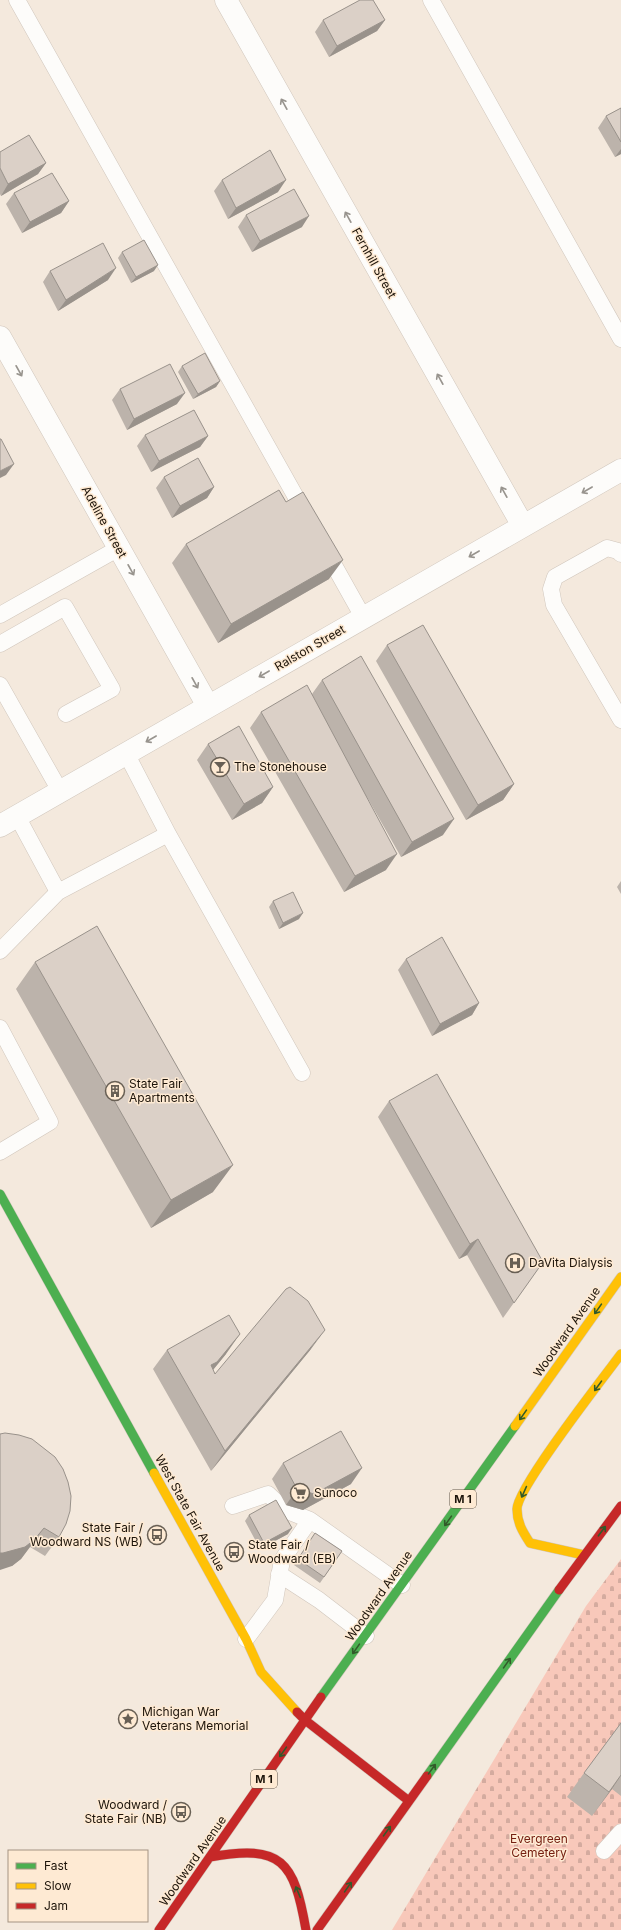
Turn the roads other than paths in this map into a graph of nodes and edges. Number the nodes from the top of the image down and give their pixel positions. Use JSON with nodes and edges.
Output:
{"nodes":[{"id":1,"x":17,"y":0,"type":"edge"},
{"id":2,"x":226,"y":0,"type":"edge"},
{"id":3,"x":431,"y":0,"type":"edge"},
{"id":4,"x":0,"y":337,"type":"edge"},
{"id":5,"x":621,"y":339,"type":"edge"},
{"id":6,"x":621,"y":470,"type":"edge"},
{"id":7,"x":523,"y":526,"type":"junction"},
{"id":8,"x":119,"y":548,"type":"junction"},
{"id":9,"x":621,"y":554,"type":"edge"},
{"id":10,"x":0,"y":616,"type":"edge"},
{"id":11,"x":363,"y":617,"type":"junction"},
{"id":12,"x":0,"y":644,"type":"edge"},
{"id":13,"x":0,"y":685,"type":"edge"},
{"id":14,"x":208,"y":706,"type":"junction"},
{"id":15,"x":66,"y":714,"type":"dead end"},
{"id":16,"x":621,"y":720,"type":"edge"},
{"id":17,"x":126,"y":753,"type":"junction"},
{"id":18,"x":60,"y":791,"type":"junction"},
{"id":19,"x":8,"y":821,"type":"edge"},
{"id":20,"x":168,"y":834,"type":"junction"},
{"id":21,"x":58,"y":892,"type":"junction"},
{"id":22,"x":0,"y":951,"type":"edge"},
{"id":23,"x":0,"y":1028,"type":"edge"},
{"id":24,"x":302,"y":1073,"type":"dead end"},
{"id":25,"x":0,"y":1152,"type":"edge"},
{"id":26,"x":0,"y":1194,"type":"edge"},
{"id":27,"x":621,"y":1277,"type":"edge"},
{"id":28,"x":621,"y":1354,"type":"edge"},
{"id":29,"x":233,"y":1506,"type":"dead end"},
{"id":30,"x":621,"y":1506,"type":"edge"},
{"id":31,"x":310,"y":1520,"type":"junction"},
{"id":32,"x":584,"y":1555,"type":"junction"},
{"id":33,"x":279,"y":1574,"type":"junction"},
{"id":34,"x":402,"y":1585,"type":"junction"},
{"id":35,"x":366,"y":1636,"type":"junction"},
{"id":36,"x":246,"y":1639,"type":"junction"},
{"id":37,"x":305,"y":1720,"type":"junction"},
{"id":38,"x":409,"y":1801,"type":"junction"},
{"id":39,"x":621,"y":1832,"type":"edge"},
{"id":40,"x":604,"y":1851,"type":"dead end"},
{"id":41,"x":210,"y":1857,"type":"junction"},
{"id":42,"x":180,"y":1900,"type":"junction"},
{"id":43,"x":159,"y":1930,"type":"edge"},
{"id":44,"x":171,"y":1930,"type":"edge"},
{"id":45,"x":306,"y":1930,"type":"edge"},
{"id":46,"x":317,"y":1930,"type":"edge"}],
"edges":[{"from":1,"to":11,"type":"lane"},
{"from":7,"to":2,"type":"street","name":"Fernhill Street","one_way":true},
{"from":3,"to":5,"type":"lane"},
{"from":4,"to":8,"type":"street","name":"Adeline Street","one_way":true},
{"from":6,"to":7,"type":"street","name":"Ralston Street","one_way":true},
{"from":7,"to":11,"type":"street","name":"Ralston Street","one_way":true},
{"from":8,"to":10,"type":"lane"},
{"from":8,"to":14,"type":"street","name":"Adeline Street","one_way":true},
{"from":9,"to":16,"type":"lane"},
{"from":11,"to":14,"type":"street","name":"Ralston Street","one_way":true},
{"from":12,"to":15,"type":"lane"},
{"from":13,"to":18,"type":"lane"},
{"from":14,"to":17,"type":"street","name":"Ralston Street","one_way":true},
{"from":17,"to":18,"type":"street","name":"Ralston Street"},
{"from":17,"to":20,"type":"lane"},
{"from":18,"to":19,"type":"street","name":"Ralston Street"},
{"from":19,"to":21,"type":"lane"},
{"from":20,"to":21,"type":"lane"},
{"from":20,"to":24,"type":"lane"},
{"from":21,"to":22,"type":"lane"},
{"from":23,"to":25,"type":"lane"},
{"from":26,"to":36,"type":"main road","name":"West State Fair Avenue"},
{"from":27,"to":34,"type":"main road","name":"Woodward Avenue","number":"M 1","one_way":true},
{"from":28,"to":32,"type":"main road","one_way":true},
{"from":29,"to":31,"type":"lane"},
{"from":32,"to":30,"type":"main road","one_way":true},
{"from":31,"to":33,"type":"lane"},
{"from":31,"to":34,"type":"lane"},
{"from":38,"to":32,"type":"main road","one_way":true},
{"from":33,"to":35,"type":"lane"},
{"from":33,"to":36,"type":"lane"},
{"from":34,"to":35,"type":"main road","name":"Woodward Avenue","number":"M 1"},
{"from":35,"to":37,"type":"main road","name":"Woodward Avenue","number":"M 1","one_way":true},
{"from":36,"to":37,"type":"main road","name":"West State Fair Avenue"},
{"from":37,"to":38,"type":"main road","name":"West State Fair Avenue"},
{"from":37,"to":41,"type":"main road","name":"Woodward Avenue","number":"M 1","one_way":true},
{"from":46,"to":38,"type":"main road","one_way":true},
{"from":39,"to":40,"type":"lane"},
{"from":41,"to":42,"type":"main road","name":"Woodward Avenue","number":"M 1"},
{"from":45,"to":41,"type":"main road","one_way":true},
{"from":42,"to":43,"type":"main road","name":"Woodward Avenue","number":"M 1"},
{"from":42,"to":44,"type":"main road"}]}
